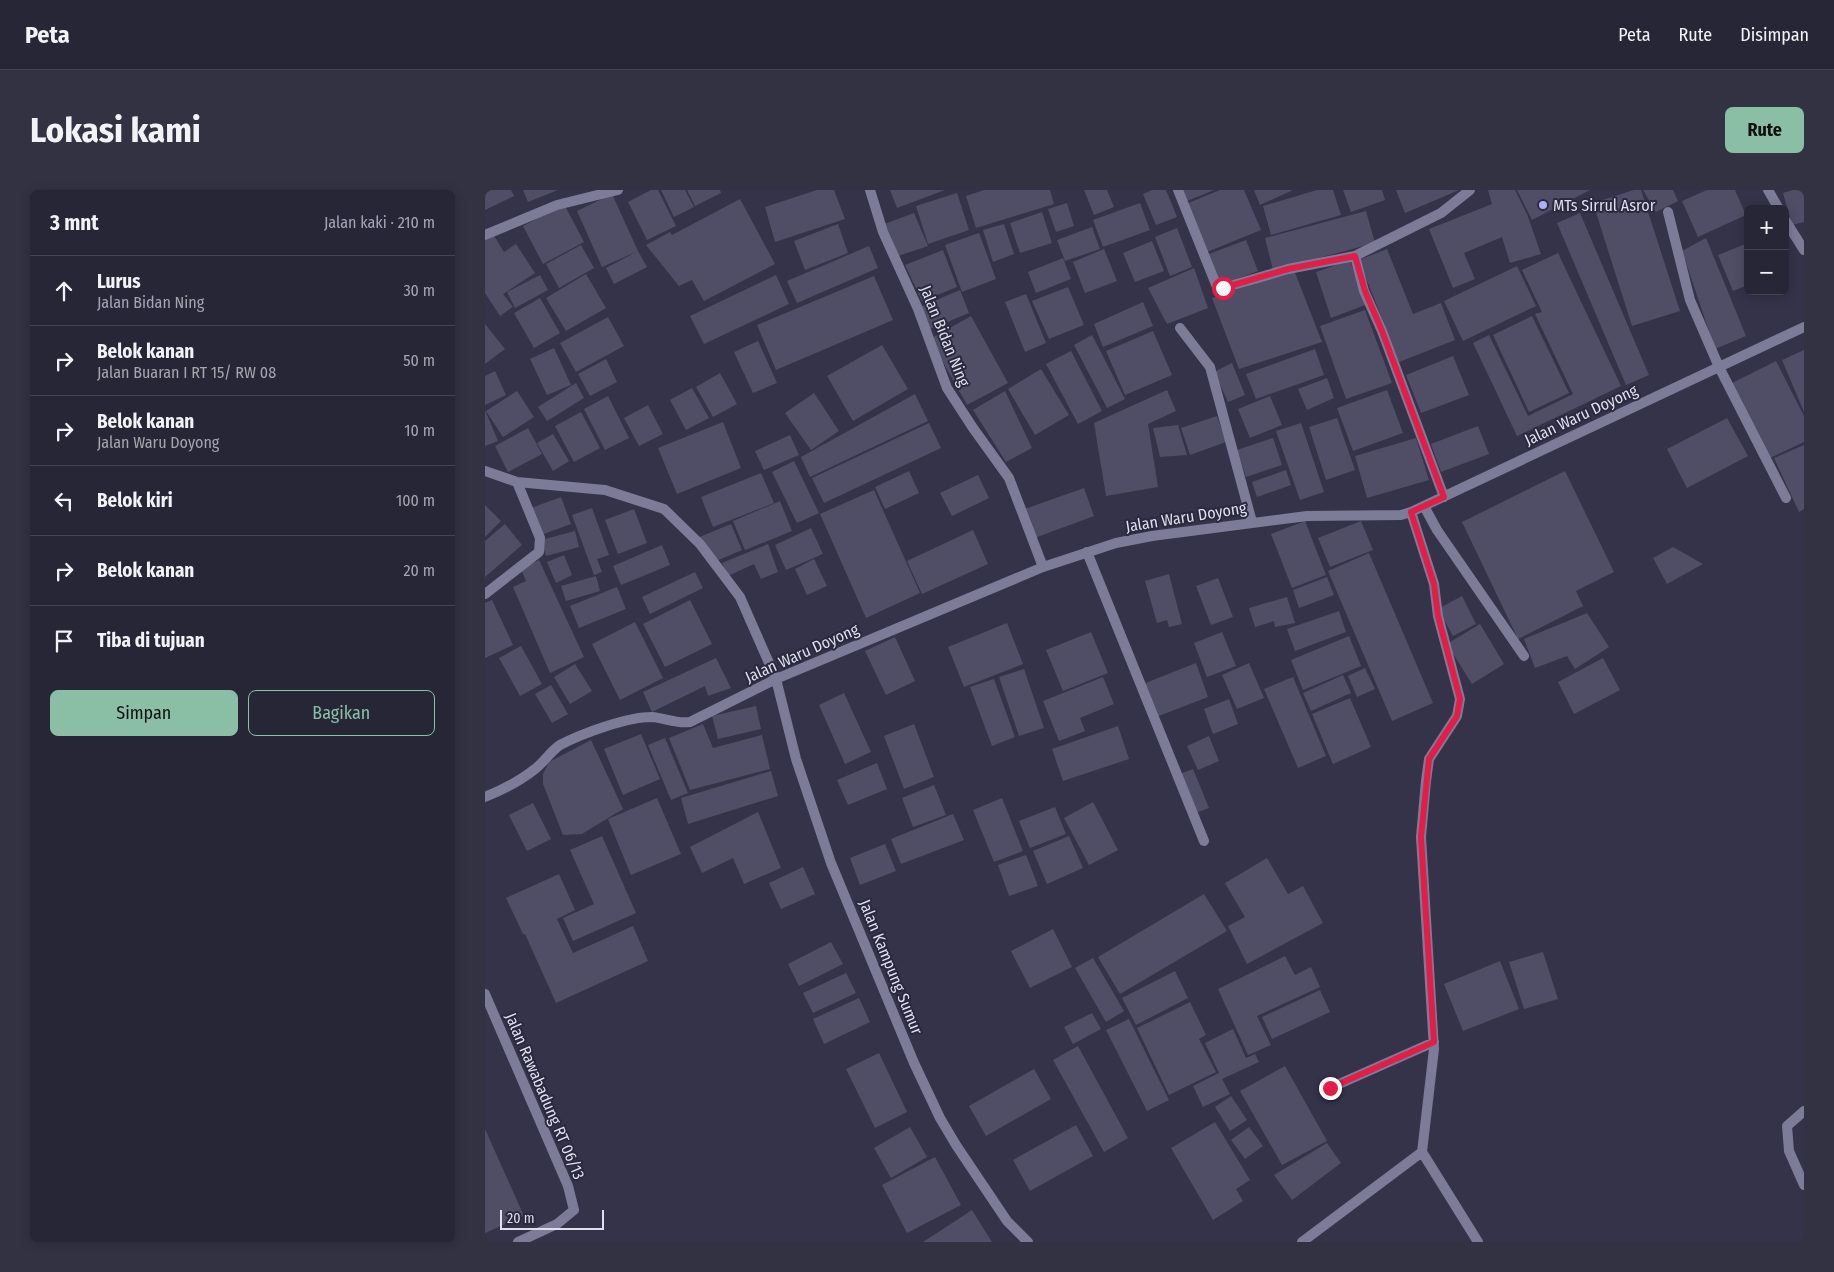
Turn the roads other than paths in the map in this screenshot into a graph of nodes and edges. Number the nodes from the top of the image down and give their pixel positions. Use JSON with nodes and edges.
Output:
{"nodes":[{"id":1,"x":618,"y":190,"type":"edge"},
{"id":2,"x":870,"y":190,"type":"edge"},
{"id":3,"x":1178,"y":190,"type":"edge"},
{"id":4,"x":1470,"y":190,"type":"edge"},
{"id":5,"x":1768,"y":190,"type":"edge"},
{"id":6,"x":1777,"y":205,"type":"edge"},
{"id":7,"x":1668,"y":212,"type":"dead end"},
{"id":8,"x":1789,"y":226,"type":"edge"},
{"id":9,"x":485,"y":235,"type":"edge"},
{"id":10,"x":1804,"y":250,"type":"edge"},
{"id":11,"x":1355,"y":256,"type":"junction"},
{"id":12,"x":1804,"y":327,"type":"edge"},
{"id":13,"x":1180,"y":328,"type":"dead end"},
{"id":14,"x":1719,"y":367,"type":"junction"},
{"id":15,"x":485,"y":471,"type":"edge"},
{"id":16,"x":517,"y":482,"type":"junction"},
{"id":17,"x":1444,"y":497,"type":"junction"},
{"id":18,"x":1787,"y":498,"type":"dead end"},
{"id":19,"x":1424,"y":506,"type":"junction"},
{"id":20,"x":1411,"y":512,"type":"junction"},
{"id":21,"x":1252,"y":522,"type":"junction"},
{"id":22,"x":1087,"y":552,"type":"junction"},
{"id":23,"x":1043,"y":567,"type":"junction"},
{"id":24,"x":485,"y":594,"type":"edge"},
{"id":25,"x":1524,"y":656,"type":"dead end"},
{"id":26,"x":776,"y":679,"type":"junction"},
{"id":27,"x":485,"y":797,"type":"edge"},
{"id":28,"x":1204,"y":841,"type":"dead end"},
{"id":29,"x":485,"y":994,"type":"edge"},
{"id":30,"x":1434,"y":1042,"type":"junction"},
{"id":31,"x":1330,"y":1088,"type":"dead end"},
{"id":32,"x":1804,"y":1111,"type":"edge"},
{"id":33,"x":1421,"y":1152,"type":"junction"},
{"id":34,"x":1804,"y":1185,"type":"edge"},
{"id":35,"x":518,"y":1242,"type":"edge"},
{"id":36,"x":1029,"y":1242,"type":"edge"},
{"id":37,"x":1302,"y":1242,"type":"edge"},
{"id":38,"x":1478,"y":1242,"type":"edge"}],
"edges":[{"from":1,"to":9,"type":"street"},
{"from":2,"to":23,"type":"street","name":"Jalan Bidan Ning"},
{"from":3,"to":11,"type":"street"},
{"from":4,"to":11,"type":"street"},
{"from":5,"to":6,"type":"street"},
{"from":7,"to":14,"type":"street"},
{"from":8,"to":10,"type":"street"},
{"from":11,"to":17,"type":"street"},
{"from":12,"to":14,"type":"street","name":"Jalan Waru Doyong"},
{"from":13,"to":21,"type":"street"},
{"from":14,"to":17,"type":"street","name":"Jalan Waru Doyong"},
{"from":14,"to":18,"type":"street"},
{"from":15,"to":16,"type":"street","name":"Jalan Kampung Sumur"},
{"from":16,"to":24,"type":"street"},
{"from":16,"to":26,"type":"street","name":"Jalan Kampung Sumur"},
{"from":17,"to":19,"type":"street","name":"Jalan Waru Doyong"},
{"from":19,"to":20,"type":"street","name":"Jalan Waru Doyong"},
{"from":19,"to":25,"type":"street"},
{"from":20,"to":21,"type":"street","name":"Jalan Waru Doyong"},
{"from":20,"to":30,"type":"street"},
{"from":21,"to":22,"type":"street","name":"Jalan Waru Doyong"},
{"from":22,"to":23,"type":"street","name":"Jalan Waru Doyong"},
{"from":22,"to":28,"type":"street"},
{"from":23,"to":26,"type":"street","name":"Jalan Waru Doyong"},
{"from":26,"to":27,"type":"street","name":"Jalan Waru Doyong"},
{"from":26,"to":36,"type":"street","name":"Jalan Kampung Sumur"},
{"from":29,"to":35,"type":"street","name":"Jalan Rawabadung RT 06/13"},
{"from":30,"to":31,"type":"street"},
{"from":30,"to":33,"type":"street"},
{"from":32,"to":34,"type":"street"},
{"from":33,"to":37,"type":"street"},
{"from":33,"to":38,"type":"street"}]}
